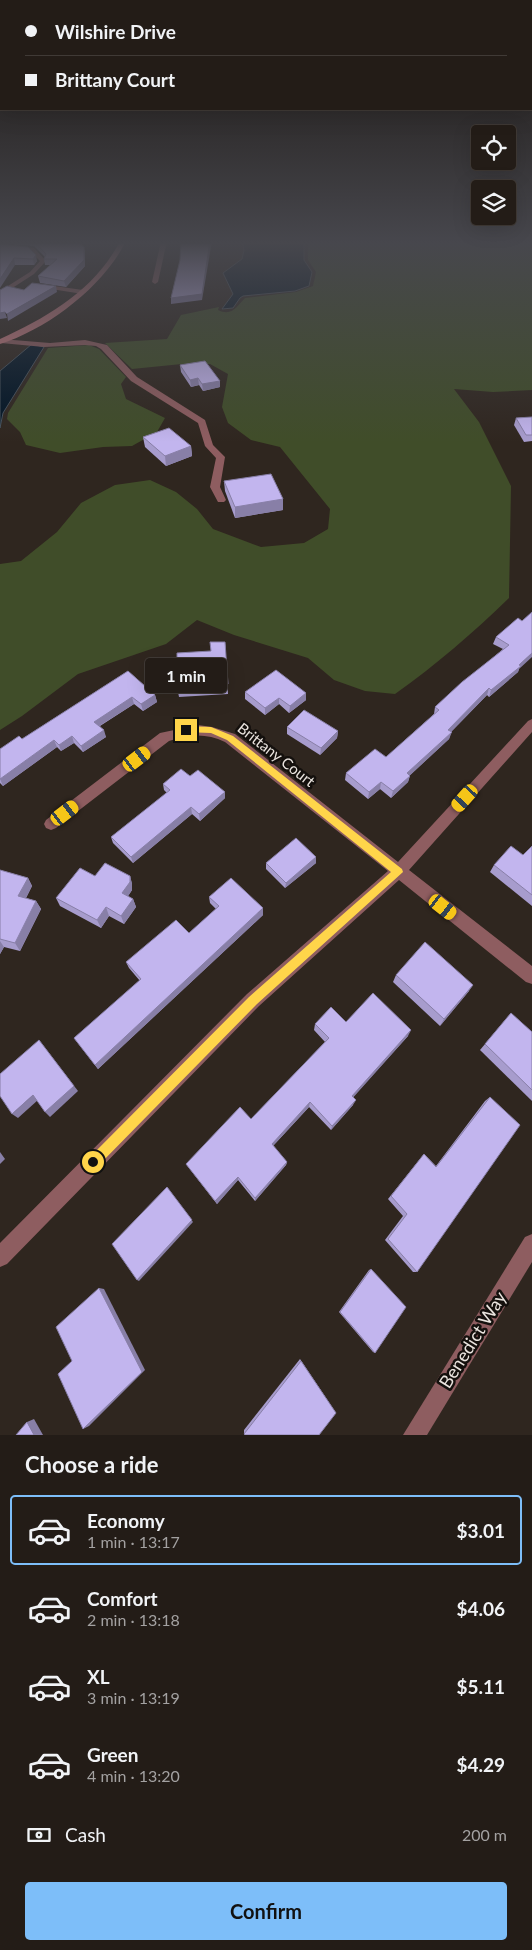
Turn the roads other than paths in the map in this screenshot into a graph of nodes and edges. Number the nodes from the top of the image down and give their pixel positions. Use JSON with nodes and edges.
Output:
{"nodes":[{"id":1,"x":59,"y":308,"type":"edge"},
{"id":2,"x":2,"y":341,"type":"edge"},
{"id":3,"x":221,"y":500,"type":"dead end"},
{"id":4,"x":532,"y":724,"type":"edge"},
{"id":5,"x":51,"y":824,"type":"dead end"},
{"id":6,"x":398,"y":872,"type":"junction"},
{"id":7,"x":532,"y":976,"type":"edge"},
{"id":8,"x":532,"y":1244,"type":"edge"},
{"id":9,"x":0,"y":1257,"type":"edge"},
{"id":10,"x":414,"y":1435,"type":"edge"}],
"edges":[{"from":1,"to":2,"type":"street"},
{"from":2,"to":3,"type":"street"},
{"from":4,"to":6,"type":"street"},
{"from":5,"to":6,"type":"street","name":"Brittany Court"},
{"from":6,"to":7,"type":"street","name":"Brittany Court"},
{"from":6,"to":9,"type":"street"},
{"from":8,"to":10,"type":"street","name":"Benedict Way"}]}
